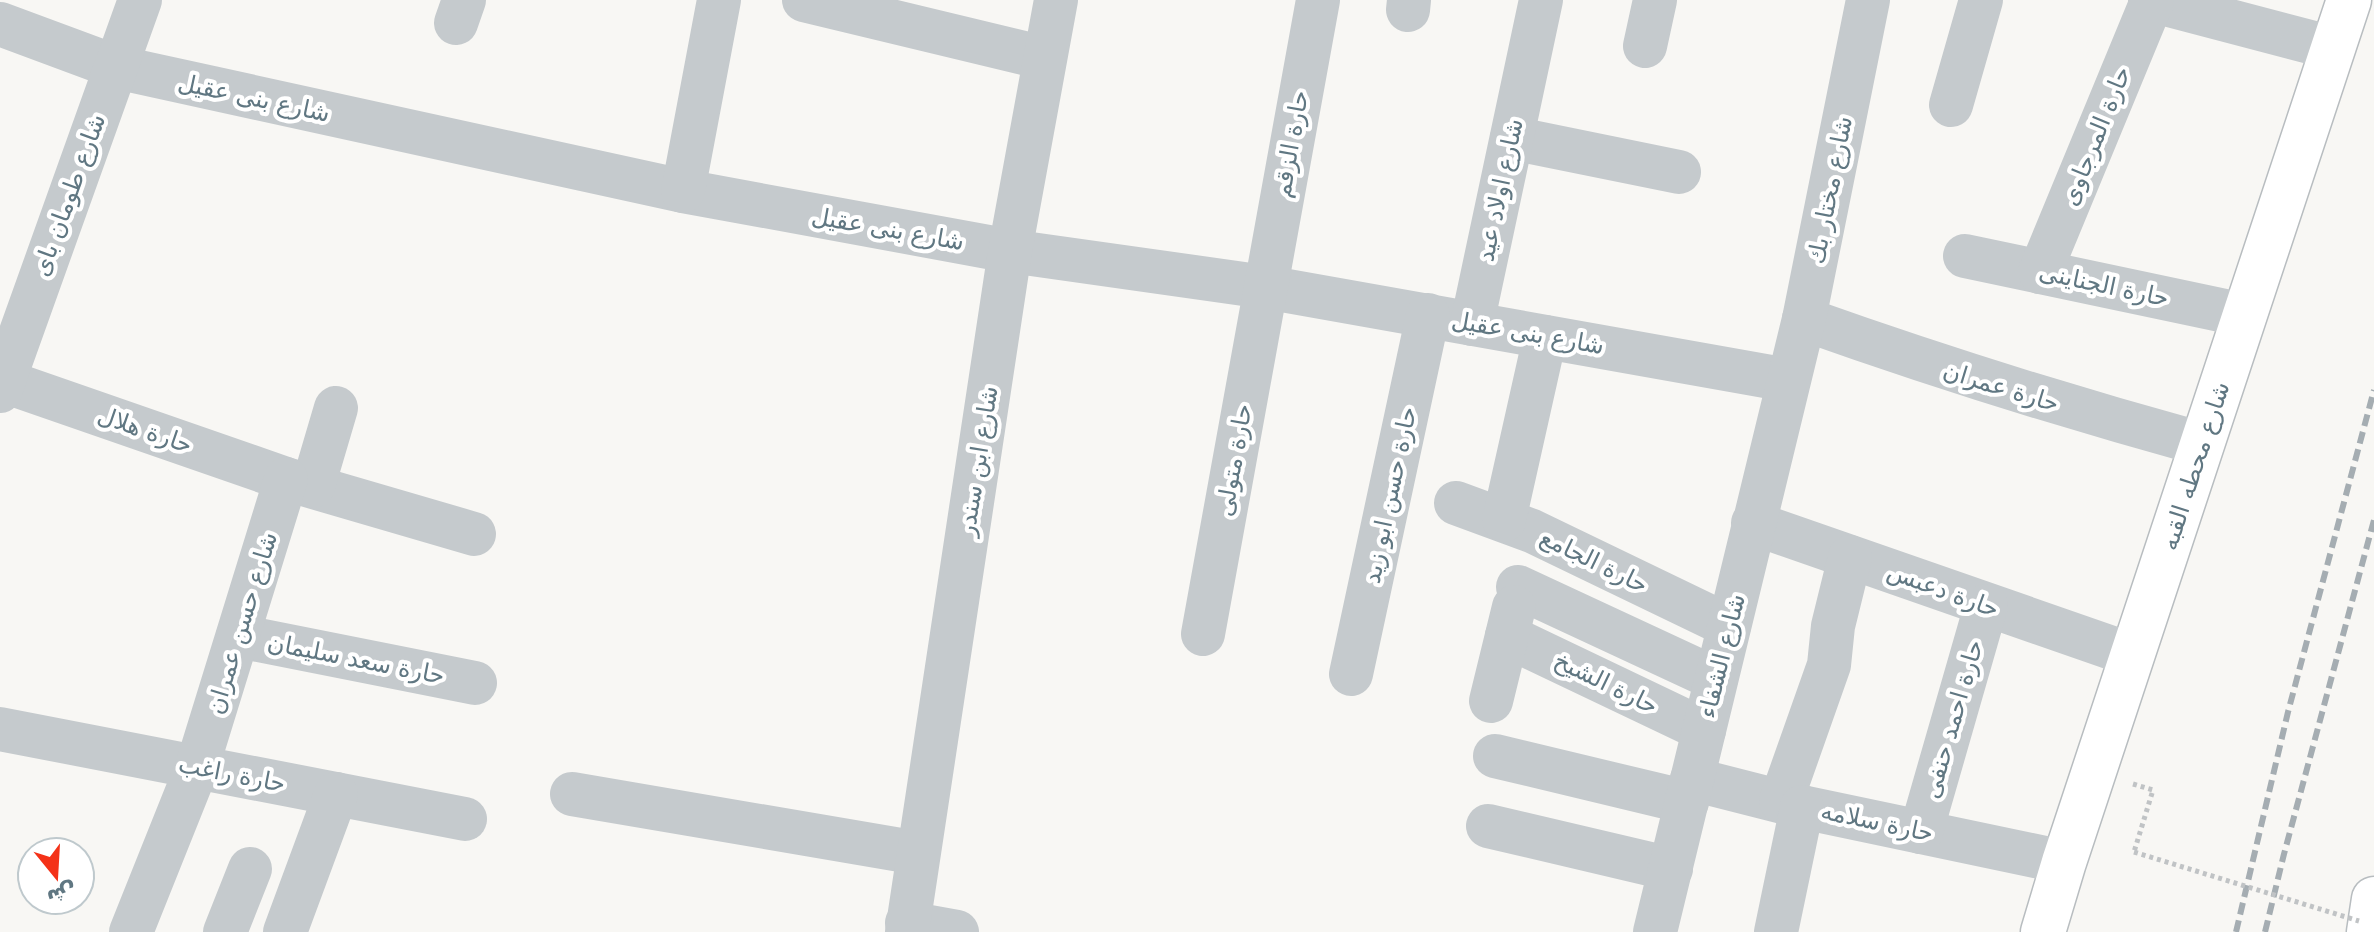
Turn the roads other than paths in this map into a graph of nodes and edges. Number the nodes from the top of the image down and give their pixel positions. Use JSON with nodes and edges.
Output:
{"nodes":[{"id":1,"x":140,"y":0,"type":"edge"},
{"id":2,"x":719,"y":0,"type":"edge"},
{"id":3,"x":804,"y":0,"type":"edge"},
{"id":4,"x":1056,"y":0,"type":"edge"},
{"id":5,"x":1541,"y":0,"type":"edge"},
{"id":6,"x":1655,"y":0,"type":"edge"},
{"id":7,"x":1868,"y":0,"type":"edge"},
{"id":8,"x":1981,"y":0,"type":"edge"},
{"id":9,"x":2151,"y":0,"type":"edge"},
{"id":10,"x":2349,"y":0,"type":"edge"},
{"id":11,"x":1318,"y":1,"type":"edge"},
{"id":12,"x":0,"y":24,"type":"edge"},
{"id":13,"x":1645,"y":46,"type":"dead end"},
{"id":14,"x":2333,"y":48,"type":"junction"},
{"id":15,"x":1044,"y":58,"type":"junction"},
{"id":16,"x":116,"y":67,"type":"junction"},
{"id":17,"x":1951,"y":105,"type":"dead end"},
{"id":18,"x":1512,"y":138,"type":"junction"},
{"id":19,"x":1679,"y":172,"type":"dead end"},
{"id":20,"x":683,"y":191,"type":"junction"},
{"id":21,"x":1010,"y":251,"type":"junction"},
{"id":22,"x":1965,"y":256,"type":"dead end"},
{"id":23,"x":2040,"y":272,"type":"junction"},
{"id":24,"x":1265,"y":287,"type":"junction"},
{"id":25,"x":1428,"y":315,"type":"junction"},
{"id":26,"x":2244,"y":315,"type":"junction"},
{"id":27,"x":1804,"y":319,"type":"junction"},
{"id":28,"x":1472,"y":324,"type":"junction"},
{"id":29,"x":1545,"y":337,"type":"junction"},
{"id":30,"x":1788,"y":380,"type":"junction"},
{"id":31,"x":2,"y":386,"type":"edge"},
{"id":32,"x":336,"y":408,"type":"dead end"},
{"id":33,"x":2202,"y":444,"type":"junction"},
{"id":34,"x":299,"y":483,"type":"junction"},
{"id":35,"x":1456,"y":503,"type":"dead end"},
{"id":36,"x":1753,"y":523,"type":"junction"},
{"id":37,"x":1518,"y":525,"type":"junction"},
{"id":38,"x":474,"y":534,"type":"dead end"},
{"id":39,"x":1850,"y":557,"type":"junction"},
{"id":40,"x":1518,"y":587,"type":"junction"},
{"id":41,"x":1986,"y":606,"type":"junction"},
{"id":42,"x":1729,"y":626,"type":"junction"},
{"id":43,"x":1203,"y":634,"type":"dead end"},
{"id":44,"x":238,"y":636,"type":"junction"},
{"id":45,"x":1507,"y":636,"type":"junction"},
{"id":46,"x":2132,"y":655,"type":"junction"},
{"id":47,"x":1351,"y":674,"type":"dead end"},
{"id":48,"x":1716,"y":679,"type":"junction"},
{"id":49,"x":475,"y":683,"type":"dead end"},
{"id":50,"x":1491,"y":701,"type":"dead end"},
{"id":51,"x":0,"y":729,"type":"edge"},
{"id":52,"x":1704,"y":730,"type":"junction"},
{"id":53,"x":1495,"y":756,"type":"dead end"},
{"id":54,"x":197,"y":767,"type":"junction"},
{"id":55,"x":1690,"y":790,"type":"junction"},
{"id":56,"x":336,"y":794,"type":"junction"},
{"id":57,"x":572,"y":794,"type":"dead end"},
{"id":58,"x":1791,"y":804,"type":"junction"},
{"id":59,"x":465,"y":819,"type":"dead end"},
{"id":60,"x":1488,"y":826,"type":"dead end"},
{"id":61,"x":1921,"y":832,"type":"junction"},
{"id":62,"x":918,"y":853,"type":"junction"},
{"id":63,"x":2064,"y":862,"type":"junction"},
{"id":64,"x":250,"y":869,"type":"dead end"},
{"id":65,"x":1671,"y":869,"type":"junction"},
{"id":66,"x":905,"y":929,"type":"edge"},
{"id":67,"x":131,"y":932,"type":"edge"},
{"id":68,"x":225,"y":932,"type":"edge"},
{"id":69,"x":285,"y":932,"type":"edge"},
{"id":70,"x":957,"y":932,"type":"edge"},
{"id":71,"x":1655,"y":932,"type":"edge"},
{"id":72,"x":1776,"y":932,"type":"edge"},
{"id":73,"x":2043,"y":932,"type":"edge"}],
"edges":[{"from":1,"to":16,"type":"street","name":"شارع طومان باى"},
{"from":2,"to":20,"type":"street"},
{"from":3,"to":15,"type":"street"},
{"from":4,"to":15,"type":"street","name":"شارع ابن سندر"},
{"from":5,"to":18,"type":"street","name":"شارع اولاد عيد"},
{"from":6,"to":13,"type":"street"},
{"from":7,"to":27,"type":"street","name":"شارع مختار بك"},
{"from":8,"to":17,"type":"street"},
{"from":9,"to":14,"type":"street"},
{"from":9,"to":23,"type":"street","name":"حارة المرجاوى"},
{"from":10,"to":14,"type":"main road","name":"شارع محطه القبه"},
{"from":11,"to":24,"type":"street","name":"حارة الزقم"},
{"from":12,"to":16,"type":"street","name":"شارع بنى عقيل"},
{"from":14,"to":26,"type":"main road","name":"شارع محطه القبه"},
{"from":15,"to":21,"type":"street","name":"شارع ابن سندر"},
{"from":16,"to":20,"type":"street","name":"شارع بنى عقيل"},
{"from":16,"to":31,"type":"street","name":"شارع طومان باى"},
{"from":18,"to":19,"type":"street"},
{"from":18,"to":28,"type":"street","name":"شارع اولاد عيد"},
{"from":20,"to":21,"type":"street","name":"شارع بنى عقيل"},
{"from":21,"to":24,"type":"street","name":"شارع بنى عقيل"},
{"from":21,"to":62,"type":"street","name":"شارع ابن سندر"},
{"from":22,"to":23,"type":"street","name":"حارة الجناينى"},
{"from":23,"to":26,"type":"street","name":"حارة الجناينى"},
{"from":24,"to":25,"type":"street","name":"شارع بنى عقيل"},
{"from":24,"to":43,"type":"street","name":"حارة متولى"},
{"from":25,"to":28,"type":"street","name":"شارع بنى عقيل"},
{"from":25,"to":47,"type":"street","name":"حارة حسن ابو زيد"},
{"from":26,"to":33,"type":"main road","name":"شارع محطه القبه"},
{"from":27,"to":30,"type":"street","name":"شارع مختار بك"},
{"from":27,"to":33,"type":"street","name":"حارة عمران"},
{"from":28,"to":29,"type":"street","name":"شارع بنى عقيل"},
{"from":29,"to":30,"type":"street","name":"شارع بنى عقيل"},
{"from":29,"to":37,"type":"street"},
{"from":30,"to":36,"type":"street","name":"شارع الشفاء"},
{"from":31,"to":34,"type":"street","name":"حارة هلال"},
{"from":32,"to":34,"type":"street","name":"شارع حسن عمران"},
{"from":33,"to":46,"type":"main road","name":"شارع محطه القبه"},
{"from":34,"to":38,"type":"street","name":"حارة هلال"},
{"from":34,"to":44,"type":"street","name":"شارع حسن عمران"},
{"from":35,"to":37,"type":"street","name":"حارة الجامع"},
{"from":36,"to":39,"type":"street","name":"حارة دعبس"},
{"from":36,"to":42,"type":"street","name":"شارع الشفاء"},
{"from":37,"to":40,"type":"street"},
{"from":37,"to":42,"type":"street","name":"حارة الجامع"},
{"from":39,"to":41,"type":"street","name":"حارة دعبس"},
{"from":39,"to":58,"type":"street"},
{"from":40,"to":45,"type":"street"},
{"from":40,"to":48,"type":"street"},
{"from":41,"to":46,"type":"street","name":"حارة دعبس"},
{"from":41,"to":61,"type":"street","name":"حارة احمد حنفى"},
{"from":42,"to":48,"type":"street","name":"شارع الشفاء"},
{"from":44,"to":49,"type":"street","name":"حارة سعد سليمان"},
{"from":44,"to":54,"type":"street","name":"شارع حسن عمران"},
{"from":45,"to":50,"type":"street"},
{"from":45,"to":52,"type":"street","name":"حارة الشيخ"},
{"from":46,"to":63,"type":"main road","name":"شارع محطه القبه"},
{"from":48,"to":52,"type":"street","name":"شارع الشفاء"},
{"from":51,"to":54,"type":"street","name":"حارة راغب"},
{"from":52,"to":55,"type":"street","name":"شارع الشفاء"},
{"from":53,"to":55,"type":"street","name":"حارة سلامه"},
{"from":54,"to":56,"type":"street","name":"حارة راغب"},
{"from":54,"to":67,"type":"street","name":"شارع حسن عمران"},
{"from":55,"to":58,"type":"street","name":"حارة سلامه"},
{"from":55,"to":65,"type":"street","name":"شارع الشفاء"},
{"from":56,"to":59,"type":"street","name":"حارة راغب"},
{"from":56,"to":69,"type":"street"},
{"from":57,"to":62,"type":"street"},
{"from":58,"to":61,"type":"street","name":"حارة سلامه"},
{"from":58,"to":72,"type":"street"},
{"from":60,"to":65,"type":"street"},
{"from":61,"to":63,"type":"street","name":"حارة سلامه"},
{"from":62,"to":66,"type":"street","name":"شارع ابن سندر"},
{"from":63,"to":73,"type":"main road","name":"شارع محطه القبه"},
{"from":64,"to":68,"type":"street"},
{"from":65,"to":71,"type":"street","name":"شارع الشفاء"},
{"from":66,"to":70,"type":"street"}]}
